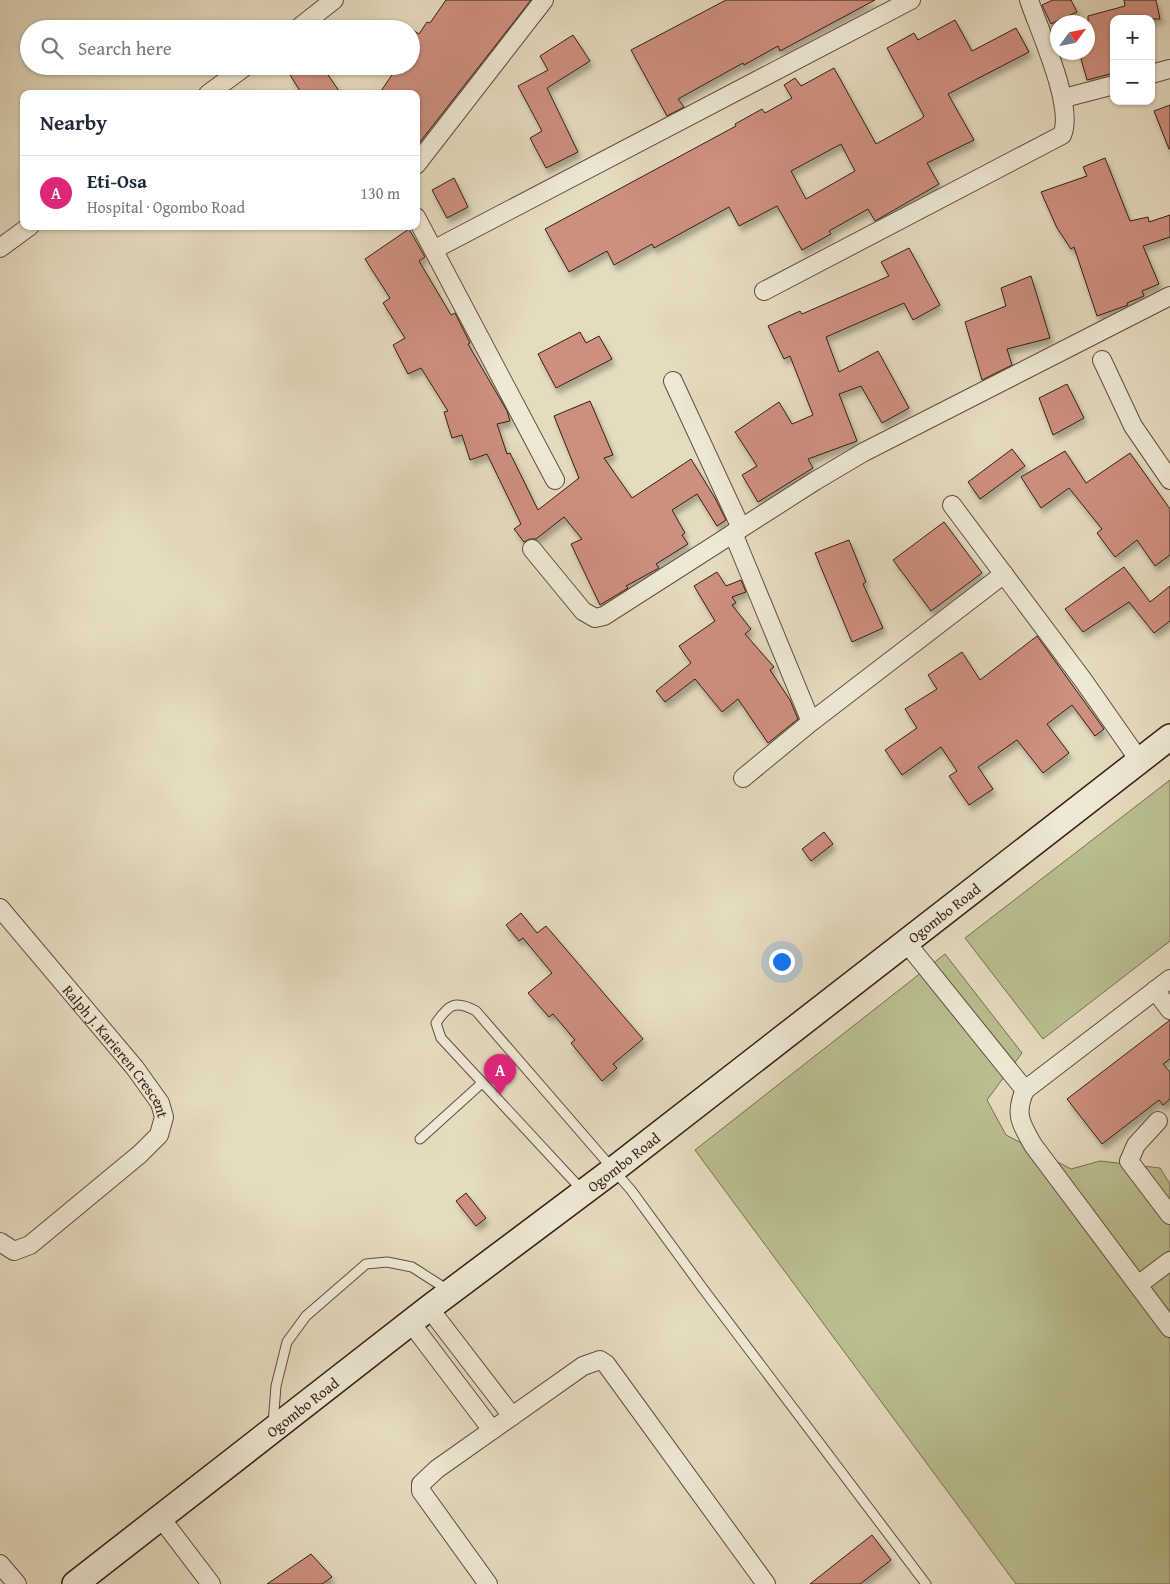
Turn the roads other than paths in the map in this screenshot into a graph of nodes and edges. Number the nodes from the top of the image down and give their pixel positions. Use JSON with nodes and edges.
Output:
{"nodes":[{"id":1,"x":334,"y":0,"type":"edge"},
{"id":2,"x":544,"y":0,"type":"edge"},
{"id":3,"x":911,"y":0,"type":"edge"},
{"id":4,"x":1029,"y":0,"type":"edge"},
{"id":5,"x":309,"y":20,"type":"edge"},
{"id":6,"x":1170,"y":69,"type":"edge"},
{"id":7,"x":1155,"y":73,"type":"edge"},
{"id":8,"x":234,"y":75,"type":"edge"},
{"id":9,"x":1110,"y":85,"type":"edge"},
{"id":10,"x":213,"y":90,"type":"edge"},
{"id":11,"x":1064,"y":98,"type":"junction"},
{"id":12,"x":420,"y":160,"type":"edge"},
{"id":13,"x":420,"y":224,"type":"edge"},
{"id":14,"x":25,"y":230,"type":"edge"},
{"id":15,"x":0,"y":248,"type":"edge"},
{"id":16,"x":435,"y":249,"type":"junction"},
{"id":17,"x":764,"y":291,"type":"dead end"},
{"id":18,"x":1170,"y":296,"type":"edge"},
{"id":19,"x":1102,"y":360,"type":"dead end"},
{"id":20,"x":674,"y":381,"type":"dead end"},
{"id":21,"x":555,"y":480,"type":"dead end"},
{"id":22,"x":1170,"y":480,"type":"edge"},
{"id":23,"x":952,"y":505,"type":"dead end"},
{"id":24,"x":737,"y":530,"type":"junction"},
{"id":25,"x":532,"y":549,"type":"dead end"},
{"id":26,"x":1004,"y":574,"type":"junction"},
{"id":27,"x":811,"y":722,"type":"junction"},
{"id":28,"x":1170,"y":737,"type":"edge"},
{"id":29,"x":1138,"y":760,"type":"junction"},
{"id":30,"x":743,"y":778,"type":"dead end"},
{"id":31,"x":0,"y":908,"type":"edge"},
{"id":32,"x":905,"y":942,"type":"junction"},
{"id":33,"x":1170,"y":979,"type":"edge"},
{"id":34,"x":1155,"y":990,"type":"junction"},
{"id":35,"x":1170,"y":1010,"type":"edge"},
{"id":36,"x":482,"y":1083,"type":"junction"},
{"id":37,"x":1025,"y":1090,"type":"junction"},
{"id":38,"x":1158,"y":1121,"type":"dead end"},
{"id":39,"x":420,"y":1139,"type":"dead end"},
{"id":40,"x":613,"y":1170,"type":"junction"},
{"id":41,"x":584,"y":1192,"type":"junction"},
{"id":42,"x":1170,"y":1215,"type":"edge"},
{"id":43,"x":0,"y":1242,"type":"edge"},
{"id":44,"x":1170,"y":1262,"type":"edge"},
{"id":45,"x":1138,"y":1285,"type":"junction"},
{"id":46,"x":450,"y":1292,"type":"junction"},
{"id":47,"x":420,"y":1316,"type":"junction"},
{"id":48,"x":1170,"y":1328,"type":"edge"},
{"id":49,"x":512,"y":1416,"type":"junction"},
{"id":50,"x":273,"y":1430,"type":"junction"},
{"id":51,"x":492,"y":1430,"type":"junction"},
{"id":52,"x":160,"y":1517,"type":"junction"},
{"id":53,"x":0,"y":1564,"type":"edge"},
{"id":54,"x":17,"y":1584,"type":"edge"},
{"id":55,"x":75,"y":1584,"type":"edge"},
{"id":56,"x":211,"y":1584,"type":"edge"},
{"id":57,"x":488,"y":1584,"type":"edge"},
{"id":58,"x":766,"y":1584,"type":"edge"},
{"id":59,"x":926,"y":1584,"type":"edge"}],
"edges":[{"from":1,"to":5,"type":"street"},
{"from":2,"to":12,"type":"street"},
{"from":3,"to":16,"type":"street"},
{"from":4,"to":11,"type":"street"},
{"from":6,"to":7,"type":"street"},
{"from":8,"to":10,"type":"street"},
{"from":9,"to":11,"type":"street"},
{"from":11,"to":17,"type":"street"},
{"from":13,"to":16,"type":"street"},
{"from":14,"to":15,"type":"street"},
{"from":16,"to":21,"type":"street"},
{"from":18,"to":24,"type":"street"},
{"from":19,"to":22,"type":"street"},
{"from":20,"to":24,"type":"street"},
{"from":23,"to":26,"type":"street"},
{"from":24,"to":25,"type":"street"},
{"from":24,"to":27,"type":"street"},
{"from":26,"to":27,"type":"street"},
{"from":26,"to":29,"type":"street"},
{"from":27,"to":30,"type":"street"},
{"from":28,"to":29,"type":"main road","name":"Ogombo Road"},
{"from":29,"to":32,"type":"main road","name":"Ogombo Road"},
{"from":31,"to":43,"type":"street","name":"Ralph J. Karieren Crescent"},
{"from":32,"to":37,"type":"street"},
{"from":32,"to":40,"type":"main road","name":"Ogombo Road"},
{"from":33,"to":34,"type":"street"},
{"from":34,"to":35,"type":"street"},
{"from":34,"to":37,"type":"street"},
{"from":36,"to":39,"type":"lane"},
{"from":36,"to":40,"type":"lane"},
{"from":36,"to":41,"type":"lane"},
{"from":37,"to":45,"type":"street"},
{"from":38,"to":42,"type":"street"},
{"from":40,"to":41,"type":"main road","name":"Ogombo Road"},
{"from":40,"to":59,"type":"lane"},
{"from":41,"to":46,"type":"main road","name":"Ogombo Road"},
{"from":44,"to":45,"type":"street"},
{"from":45,"to":48,"type":"street"},
{"from":46,"to":47,"type":"main road","name":"Ogombo Road"},
{"from":46,"to":50,"type":"lane"},
{"from":47,"to":49,"type":"street"},
{"from":47,"to":50,"type":"main road","name":"Ogombo Road"},
{"from":47,"to":51,"type":"street"},
{"from":49,"to":51,"type":"street"},
{"from":49,"to":58,"type":"street"},
{"from":50,"to":52,"type":"main road","name":"Ogombo Road"},
{"from":51,"to":57,"type":"street"},
{"from":52,"to":55,"type":"main road","name":"Ogombo Road"},
{"from":52,"to":56,"type":"street"},
{"from":53,"to":54,"type":"street"}]}
